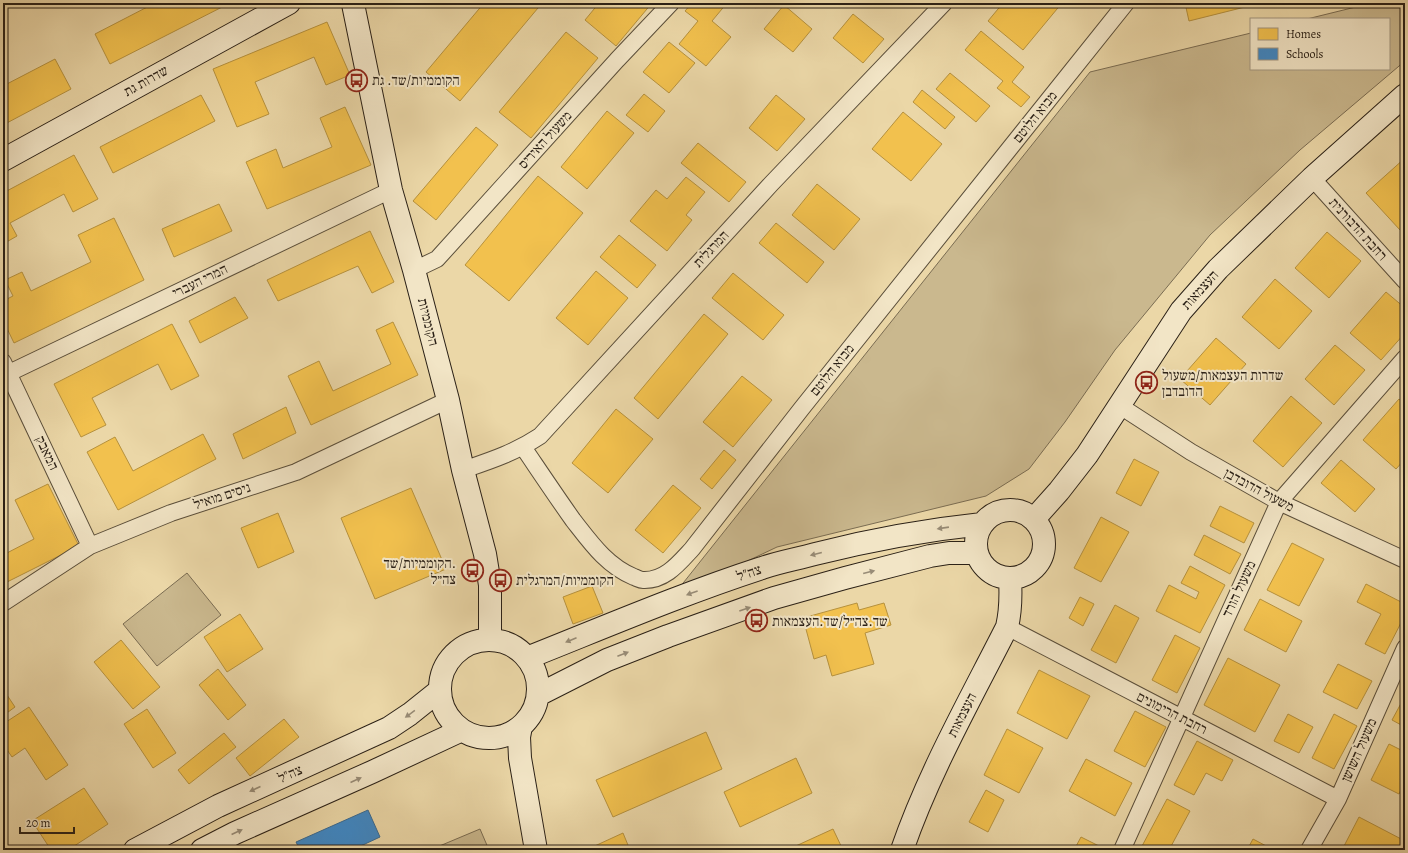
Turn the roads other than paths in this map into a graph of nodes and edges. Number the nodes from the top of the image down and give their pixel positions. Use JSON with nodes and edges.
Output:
{"nodes":[{"id":1,"x":289,"y":3,"type":"edge"},
{"id":2,"x":350,"y":3,"type":"edge"},
{"id":3,"x":671,"y":3,"type":"edge"},
{"id":4,"x":944,"y":3,"type":"edge"},
{"id":5,"x":1126,"y":3,"type":"edge"},
{"id":6,"x":1405,"y":95,"type":"edge"},
{"id":7,"x":3,"y":160,"type":"edge"},
{"id":8,"x":1312,"y":178,"type":"junction"},
{"id":9,"x":391,"y":190,"type":"junction"},
{"id":10,"x":414,"y":270,"type":"junction"},
{"id":11,"x":1405,"y":281,"type":"edge"},
{"id":12,"x":1405,"y":358,"type":"edge"},
{"id":13,"x":6,"y":367,"type":"edge"},
{"id":14,"x":448,"y":400,"type":"junction"},
{"id":15,"x":1120,"y":406,"type":"junction"},
{"id":16,"x":523,"y":447,"type":"junction"},
{"id":17,"x":463,"y":470,"type":"junction"},
{"id":18,"x":1279,"y":502,"type":"junction"},
{"id":19,"x":1034,"y":519,"type":"junction"},
{"id":20,"x":982,"y":524,"type":"junction"},
{"id":21,"x":90,"y":546,"type":"junction"},
{"id":22,"x":976,"y":553,"type":"junction"},
{"id":23,"x":1405,"y":560,"type":"edge"},
{"id":24,"x":1010,"y":578,"type":"junction"},
{"id":25,"x":3,"y":604,"type":"edge"},
{"id":26,"x":1007,"y":627,"type":"junction"},
{"id":27,"x":490,"y":640,"type":"junction"},
{"id":28,"x":1405,"y":648,"type":"edge"},
{"id":29,"x":527,"y":658,"type":"junction"},
{"id":30,"x":440,"y":690,"type":"junction"},
{"id":31,"x":538,"y":695,"type":"junction"},
{"id":32,"x":1181,"y":717,"type":"junction"},
{"id":33,"x":521,"y":726,"type":"junction"},
{"id":34,"x":462,"y":730,"type":"junction"},
{"id":35,"x":484,"y":738,"type":"junction"},
{"id":36,"x":524,"y":779,"type":"junction"},
{"id":37,"x":1338,"y":799,"type":"junction"},
{"id":38,"x":135,"y":850,"type":"edge"},
{"id":39,"x":202,"y":850,"type":"edge"},
{"id":40,"x":536,"y":850,"type":"edge"},
{"id":41,"x":902,"y":850,"type":"edge"},
{"id":42,"x":1122,"y":850,"type":"edge"},
{"id":43,"x":1309,"y":850,"type":"edge"}],
"edges":[{"from":1,"to":7,"type":"street","name":"שדרות גת"},
{"from":2,"to":9,"type":"street","name":"הקוממיות"},
{"from":3,"to":10,"type":"street","name":"משעול האיריס"},
{"from":4,"to":16,"type":"street","name":"המרגלית"},
{"from":5,"to":16,"type":"street","name":"מבוא הלוטם"},
{"from":6,"to":8,"type":"street","name":"העצמאות"},
{"from":8,"to":11,"type":"street","name":"רחבת הדבורנית"},
{"from":8,"to":15,"type":"street","name":"העצמאות"},
{"from":9,"to":10,"type":"street","name":"הקוממיות"},
{"from":9,"to":13,"type":"street","name":"המרי העברי"},
{"from":10,"to":14,"type":"street","name":"הקוממיות"},
{"from":12,"to":18,"type":"street","name":"משעול הורד"},
{"from":13,"to":21,"type":"street","name":"המאבק"},
{"from":14,"to":17,"type":"street","name":"הקוממיות"},
{"from":14,"to":21,"type":"street","name":"ניסים מואיל"},
{"from":15,"to":18,"type":"street","name":"משעול הדובדבן"},
{"from":15,"to":19,"type":"street","name":"העצמאות"},
{"from":16,"to":17,"type":"street","name":"המרגלית"},
{"from":17,"to":27,"type":"street","name":"הקוממיות"},
{"from":18,"to":23,"type":"street","name":"משעול הדובדבן"},
{"from":18,"to":32,"type":"street","name":"משעול הורד"},
{"from":19,"to":20,"type":"street"},
{"from":19,"to":24,"type":"street"},
{"from":20,"to":22,"type":"street"},
{"from":20,"to":29,"type":"street","name":"צה\"ל","one_way":true},
{"from":21,"to":25,"type":"street","name":"ניסים מואיל"},
{"from":22,"to":24,"type":"street"},
{"from":31,"to":22,"type":"street","one_way":true},
{"from":24,"to":26,"type":"street","name":"העצמאות"},
{"from":26,"to":32,"type":"street","name":"רחבת הרימונים"},
{"from":26,"to":41,"type":"street","name":"העצמאות"},
{"from":27,"to":29,"type":"street"},
{"from":27,"to":30,"type":"street"},
{"from":28,"to":37,"type":"street","name":"משעול השושן"},
{"from":29,"to":31,"type":"street"},
{"from":30,"to":34,"type":"street"},
{"from":30,"to":38,"type":"street","name":"צה\"ל","one_way":true},
{"from":31,"to":33,"type":"street"},
{"from":32,"to":37,"type":"street","name":"רחבת הרימונים"},
{"from":32,"to":42,"type":"street","name":"משעול הורד"},
{"from":33,"to":35,"type":"street"},
{"from":33,"to":36,"type":"street"},
{"from":34,"to":35,"type":"street"},
{"from":39,"to":34,"type":"street","one_way":true},
{"from":35,"to":36,"type":"street"},
{"from":36,"to":40,"type":"street"},
{"from":37,"to":43,"type":"street","name":"משעול השושן"}]}
